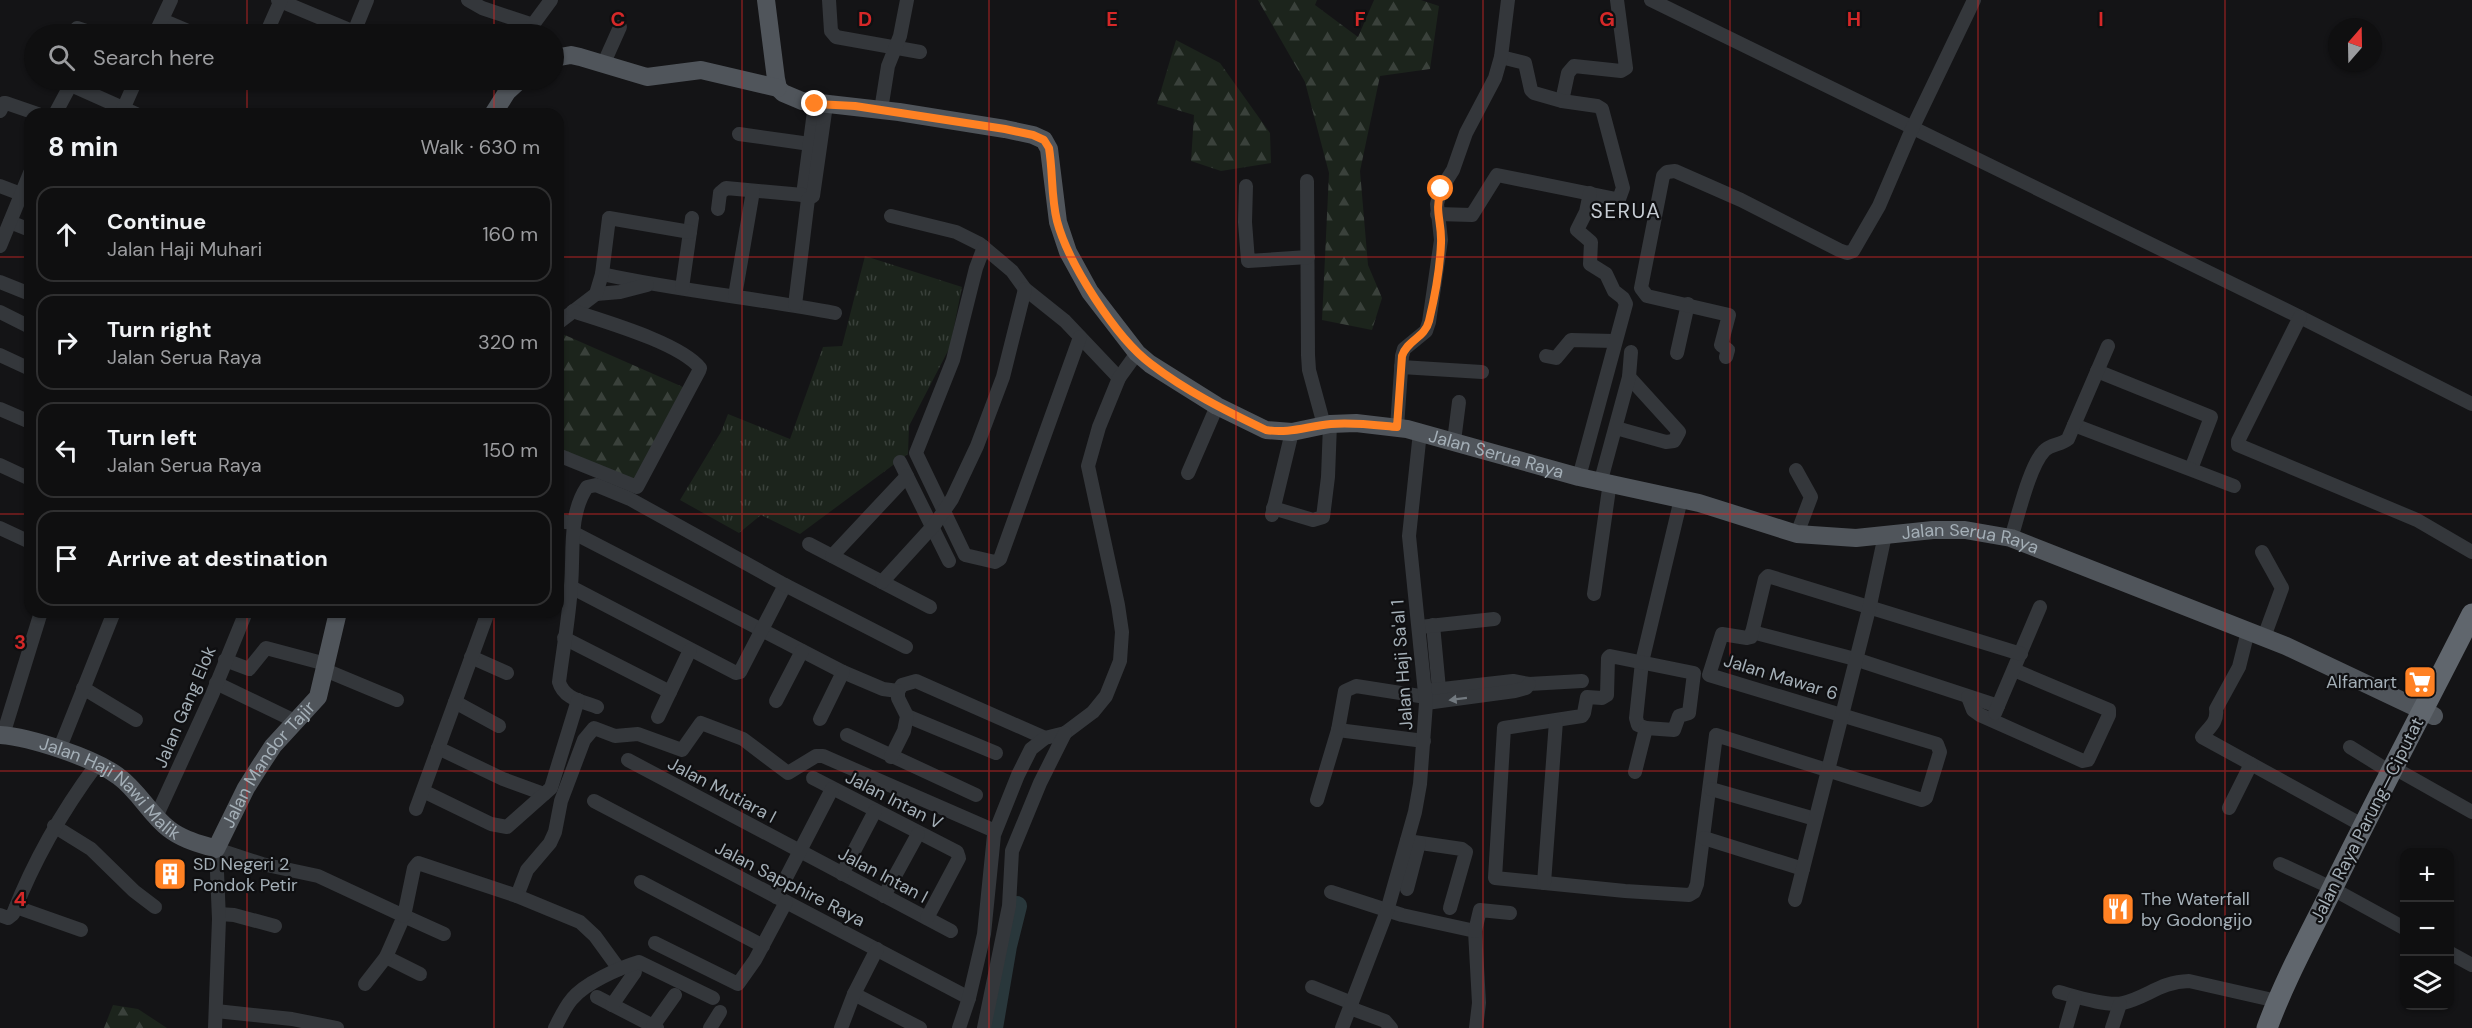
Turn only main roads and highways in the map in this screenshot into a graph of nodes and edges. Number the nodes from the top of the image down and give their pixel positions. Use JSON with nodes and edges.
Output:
{"nodes":[{"id":1,"x":766,"y":0,"type":"edge"},
{"id":2,"x":564,"y":56,"type":"edge"},
{"id":3,"x":778,"y":88,"type":"junction"},
{"id":4,"x":509,"y":90,"type":"edge"},
{"id":5,"x":497,"y":108,"type":"edge"},
{"id":6,"x":2472,"y":614,"type":"edge"},
{"id":7,"x":337,"y":618,"type":"edge"},
{"id":8,"x":2472,"y":639,"type":"edge"},
{"id":9,"x":2428,"y":713,"type":"junction"},
{"id":10,"x":2,"y":735,"type":"edge"},
{"id":11,"x":2397,"y":773,"type":"junction"},
{"id":12,"x":216,"y":849,"type":"joint"},
{"id":13,"x":2343,"y":894,"type":"junction"},
{"id":14,"x":2267,"y":1028,"type":"edge"},
{"id":15,"x":2282,"y":1028,"type":"edge"}],
"edges":[{"from":1,"to":3,"type":"main road"},
{"from":2,"to":3,"type":"main road"},
{"from":3,"to":9,"type":"main road","name":"Jalan Serua Raya"},
{"from":4,"to":5,"type":"main road"},
{"from":6,"to":9,"type":"highway","name":"Jalan Raya Parung—Ciputat"},
{"from":7,"to":12,"type":"main road","name":"Jalan Mandor Tajir"},
{"from":8,"to":9,"type":"highway","name":"Jalan Raya Parung—Ciputat"},
{"from":9,"to":11,"type":"highway","name":"Jalan Raya Parung—Ciputat"},
{"from":10,"to":12,"type":"main road","name":"Jalan Haji Nawi Malik"},
{"from":11,"to":13,"type":"highway","name":"Jalan Raya Parung—Ciputat"},
{"from":11,"to":13,"type":"highway","name":"Jalan Raya Parung—Ciputat"},
{"from":13,"to":14,"type":"highway","name":"Jalan Raya Parung—Ciputat"},
{"from":13,"to":15,"type":"highway","name":"Jalan Raya Parung—Ciputat"}]}
